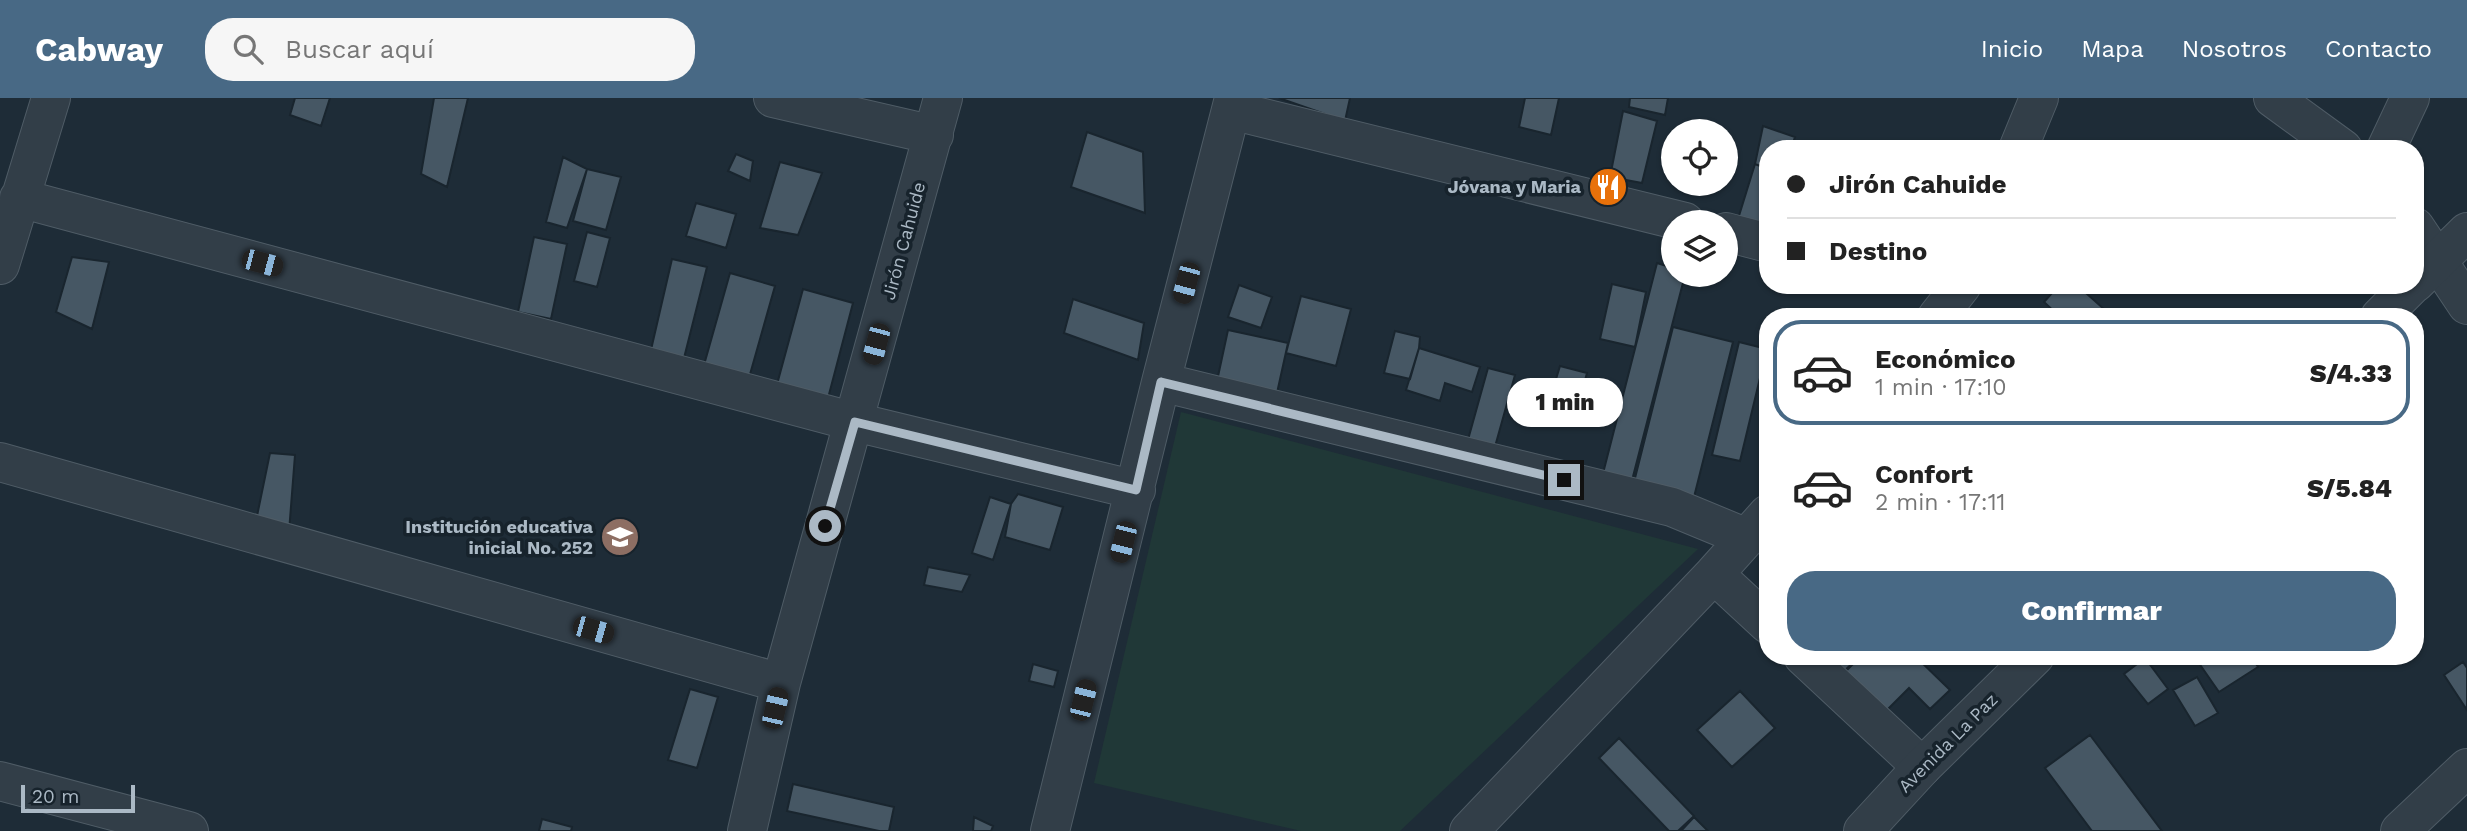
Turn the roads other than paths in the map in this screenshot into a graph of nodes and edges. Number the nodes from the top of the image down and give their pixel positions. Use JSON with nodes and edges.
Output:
{"nodes":[{"id":1,"x":51,"y":98,"type":"edge"},
{"id":2,"x":773,"y":98,"type":"edge"},
{"id":3,"x":943,"y":98,"type":"edge"},
{"id":4,"x":2039,"y":98,"type":"edge"},
{"id":5,"x":2273,"y":98,"type":"edge"},
{"id":6,"x":2410,"y":98,"type":"edge"},
{"id":7,"x":1233,"y":104,"type":"edge"},
{"id":8,"x":934,"y":135,"type":"junction"},
{"id":9,"x":2022,"y":140,"type":"edge"},
{"id":10,"x":2331,"y":140,"type":"edge"},
{"id":11,"x":2390,"y":140,"type":"edge"},
{"id":12,"x":19,"y":198,"type":"junction"},
{"id":13,"x":1661,"y":216,"type":"edge"},
{"id":14,"x":2467,"y":232,"type":"edge"},
{"id":15,"x":1738,"y":235,"type":"edge"},
{"id":16,"x":1759,"y":241,"type":"edge"},
{"id":17,"x":0,"y":265,"type":"edge"},
{"id":18,"x":2424,"y":274,"type":"edge"},
{"id":19,"x":2424,"y":277,"type":"edge"},
{"id":20,"x":2404,"y":294,"type":"edge"},
{"id":21,"x":2467,"y":305,"type":"edge"},
{"id":22,"x":2389,"y":308,"type":"edge"},
{"id":23,"x":1161,"y":382,"type":"junction"},
{"id":24,"x":855,"y":422,"type":"junction"},
{"id":25,"x":0,"y":462,"type":"edge"},
{"id":26,"x":1136,"y":490,"type":"junction"},
{"id":27,"x":1757,"y":526,"type":"edge"},
{"id":28,"x":1714,"y":574,"type":"junction"},
{"id":29,"x":1759,"y":616,"type":"edge"},
{"id":30,"x":1813,"y":665,"type":"edge"},
{"id":31,"x":2026,"y":665,"type":"edge"},
{"id":32,"x":781,"y":683,"type":"junction"},
{"id":33,"x":1922,"y":766,"type":"junction"},
{"id":34,"x":2467,"y":768,"type":"edge"},
{"id":35,"x":0,"y":781,"type":"edge"},
{"id":36,"x":107,"y":820,"type":"edge"},
{"id":37,"x":189,"y":831,"type":"edge"},
{"id":38,"x":747,"y":831,"type":"edge"},
{"id":39,"x":1050,"y":831,"type":"edge"},
{"id":40,"x":1469,"y":831,"type":"edge"},
{"id":41,"x":1863,"y":831,"type":"edge"},
{"id":42,"x":2400,"y":831,"type":"edge"}],
"edges":[{"from":1,"to":12,"type":"street"},
{"from":2,"to":8,"type":"street"},
{"from":3,"to":8,"type":"street","name":"Jirón Cahuide"},
{"from":4,"to":9,"type":"street"},
{"from":5,"to":10,"type":"street"},
{"from":6,"to":11,"type":"street"},
{"from":7,"to":13,"type":"street"},
{"from":7,"to":23,"type":"street"},
{"from":8,"to":24,"type":"street","name":"Jirón Cahuide"},
{"from":12,"to":17,"type":"street"},
{"from":12,"to":24,"type":"street"},
{"from":14,"to":18,"type":"street"},
{"from":15,"to":16,"type":"street"},
{"from":19,"to":21,"type":"street"},
{"from":20,"to":22,"type":"street"},
{"from":23,"to":26,"type":"street"},
{"from":23,"to":27,"type":"street"},
{"from":24,"to":26,"type":"street"},
{"from":24,"to":32,"type":"street","name":"Jirón Cahuide"},
{"from":25,"to":32,"type":"street"},
{"from":26,"to":39,"type":"street"},
{"from":27,"to":28,"type":"street"},
{"from":28,"to":29,"type":"street"},
{"from":28,"to":40,"type":"street"},
{"from":30,"to":33,"type":"street"},
{"from":31,"to":33,"type":"street","name":"Avenida La Paz"},
{"from":32,"to":38,"type":"street","name":"Jirón Cahuide"},
{"from":33,"to":41,"type":"street","name":"Avenida La Paz"},
{"from":34,"to":42,"type":"street"},
{"from":35,"to":36,"type":"street"},
{"from":36,"to":37,"type":"street"}]}
